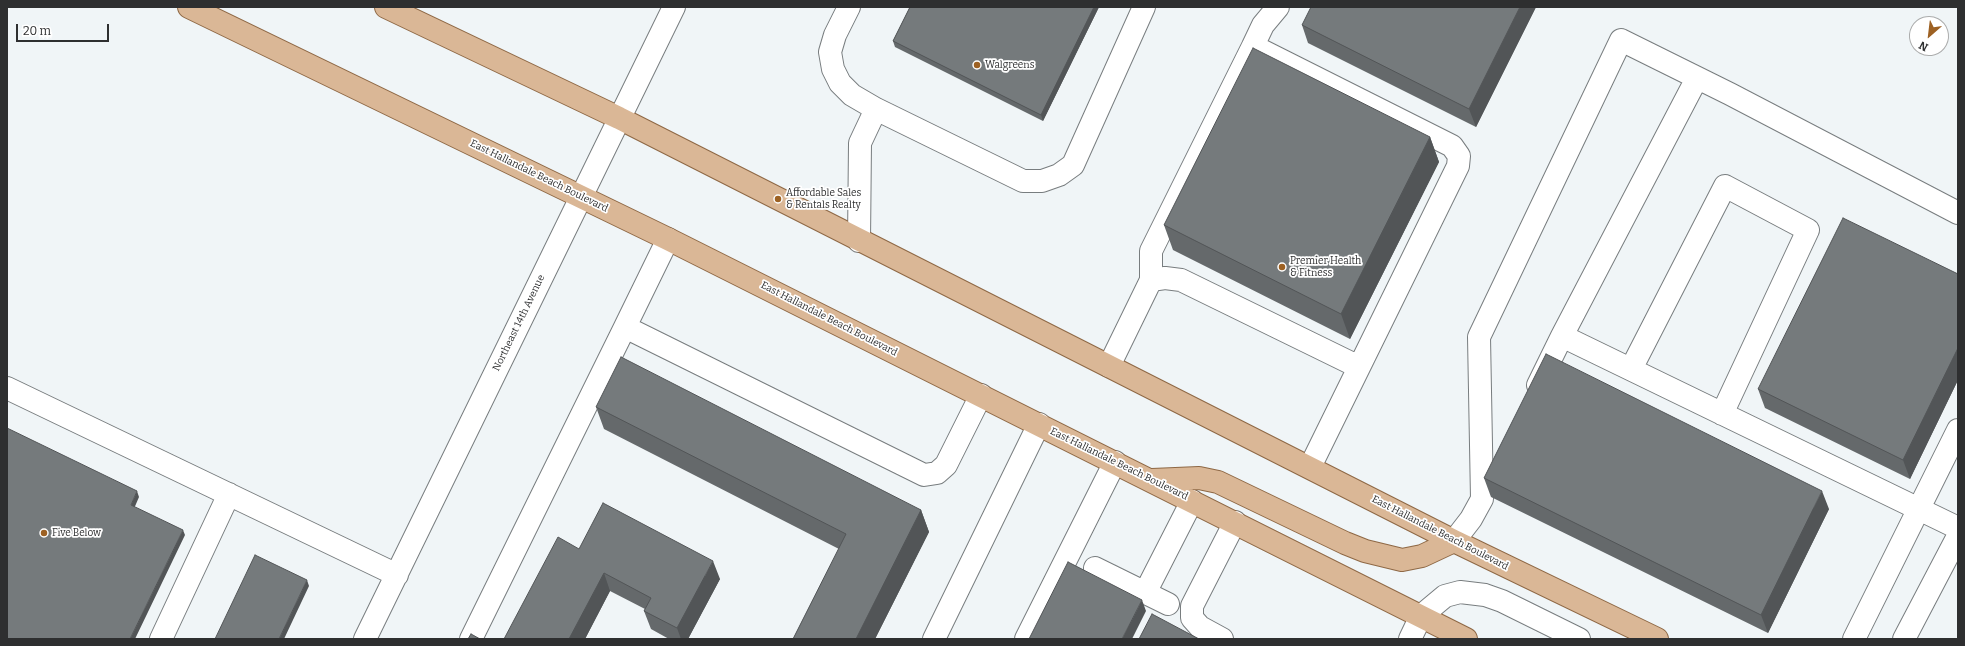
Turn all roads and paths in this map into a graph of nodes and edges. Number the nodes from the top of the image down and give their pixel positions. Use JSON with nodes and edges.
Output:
{"nodes":[{"id":1,"x":189,"y":7,"type":"edge"},
{"id":2,"x":386,"y":7,"type":"edge"},
{"id":3,"x":674,"y":7,"type":"edge"},
{"id":4,"x":849,"y":7,"type":"edge"},
{"id":5,"x":1144,"y":7,"type":"edge"},
{"id":6,"x":1278,"y":7,"type":"edge"},
{"id":7,"x":1253,"y":46,"type":"junction"},
{"id":8,"x":1697,"y":78,"type":"junction"},
{"id":9,"x":876,"y":109,"type":"junction"},
{"id":10,"x":619,"y":118,"type":"junction"},
{"id":11,"x":581,"y":196,"type":"junction"},
{"id":12,"x":1958,"y":213,"type":"edge"},
{"id":13,"x":668,"y":239,"type":"junction"},
{"id":14,"x":859,"y":241,"type":"junction"},
{"id":15,"x":1151,"y":280,"type":"junction"},
{"id":16,"x":625,"y":327,"type":"junction"},
{"id":17,"x":1562,"y":336,"type":"junction"},
{"id":18,"x":1109,"y":366,"type":"junction"},
{"id":19,"x":1358,"y":367,"type":"junction"},
{"id":20,"x":1630,"y":369,"type":"junction"},
{"id":21,"x":7,"y":388,"type":"edge"},
{"id":22,"x":981,"y":395,"type":"junction"},
{"id":23,"x":1531,"y":400,"type":"edge"},
{"id":24,"x":1722,"y":414,"type":"junction"},
{"id":25,"x":1039,"y":424,"type":"junction"},
{"id":26,"x":1958,"y":430,"type":"edge"},
{"id":27,"x":1503,"y":456,"type":"edge"},
{"id":28,"x":1115,"y":462,"type":"junction"},
{"id":29,"x":1310,"y":467,"type":"junction"},
{"id":30,"x":1151,"y":480,"type":"junction"},
{"id":31,"x":229,"y":494,"type":"junction"},
{"id":32,"x":1482,"y":499,"type":"junction"},
{"id":33,"x":1192,"y":501,"type":"junction"},
{"id":34,"x":1918,"y":510,"type":"junction"},
{"id":35,"x":1235,"y":522,"type":"junction"},
{"id":36,"x":1958,"y":528,"type":"edge"},
{"id":37,"x":1958,"y":536,"type":"edge"},
{"id":38,"x":1454,"y":540,"type":"junction"},
{"id":39,"x":1095,"y":568,"type":"dead end"},
{"id":40,"x":397,"y":575,"type":"junction"},
{"id":41,"x":1145,"y":593,"type":"junction"},
{"id":42,"x":1168,"y":604,"type":"dead end"},
{"id":43,"x":1421,"y":616,"type":"junction"},
{"id":44,"x":161,"y":639,"type":"edge"},
{"id":45,"x":365,"y":639,"type":"edge"},
{"id":46,"x":471,"y":639,"type":"edge"},
{"id":47,"x":934,"y":639,"type":"edge"},
{"id":48,"x":1026,"y":639,"type":"edge"},
{"id":49,"x":1222,"y":639,"type":"edge"},
{"id":50,"x":1410,"y":639,"type":"edge"},
{"id":51,"x":1466,"y":639,"type":"edge"},
{"id":52,"x":1579,"y":639,"type":"edge"},
{"id":53,"x":1657,"y":639,"type":"edge"},
{"id":54,"x":1854,"y":639,"type":"edge"},
{"id":55,"x":1904,"y":639,"type":"edge"}],
"edges":[{"from":1,"to":11,"type":"main road","name":"East Hallandale Beach Boulevard"},
{"from":2,"to":10,"type":"main road","name":"East Hallandale Beach Boulevard"},
{"from":3,"to":10,"type":"street","name":"Northeast 14th Avenue"},
{"from":4,"to":9,"type":"street"},
{"from":5,"to":9,"type":"street"},
{"from":6,"to":7,"type":"street"},
{"from":7,"to":15,"type":"street"},
{"from":7,"to":19,"type":"street"},
{"from":8,"to":12,"type":"street"},
{"from":8,"to":17,"type":"street"},
{"from":8,"to":32,"type":"street"},
{"from":9,"to":14,"type":"street"},
{"from":10,"to":11,"type":"street","name":"Northeast 14th Avenue"},
{"from":10,"to":14,"type":"main road","name":"East Hallandale Beach Boulevard"},
{"from":11,"to":13,"type":"main road","name":"East Hallandale Beach Boulevard"},
{"from":11,"to":40,"type":"street","name":"Northeast 14th Avenue"},
{"from":13,"to":16,"type":"street"},
{"from":13,"to":22,"type":"main road","name":"East Hallandale Beach Boulevard"},
{"from":14,"to":18,"type":"main road","name":"East Hallandale Beach Boulevard"},
{"from":15,"to":18,"type":"street"},
{"from":15,"to":19,"type":"street"},
{"from":16,"to":22,"type":"street"},
{"from":16,"to":46,"type":"street"},
{"from":17,"to":20,"type":"street"},
{"from":17,"to":23,"type":"street"},
{"from":18,"to":29,"type":"main road","name":"East Hallandale Beach Boulevard"},
{"from":19,"to":29,"type":"street"},
{"from":20,"to":24,"type":"street"},
{"from":20,"to":24,"type":"street"},
{"from":21,"to":31,"type":"street"},
{"from":22,"to":25,"type":"main road","name":"East Hallandale Beach Boulevard"},
{"from":24,"to":34,"type":"street"},
{"from":25,"to":28,"type":"main road","name":"East Hallandale Beach Boulevard"},
{"from":25,"to":47,"type":"street"},
{"from":26,"to":34,"type":"street"},
{"from":27,"to":32,"type":"street"},
{"from":28,"to":30,"type":"main road","name":"East Hallandale Beach Boulevard"},
{"from":28,"to":48,"type":"street"},
{"from":29,"to":38,"type":"main road","name":"East Hallandale Beach Boulevard"},
{"from":30,"to":33,"type":"main road","name":"East Hallandale Beach Boulevard"},
{"from":30,"to":38,"type":"main road"},
{"from":31,"to":40,"type":"street"},
{"from":31,"to":44,"type":"street"},
{"from":32,"to":38,"type":"street"},
{"from":33,"to":35,"type":"main road","name":"East Hallandale Beach Boulevard"},
{"from":33,"to":41,"type":"street"},
{"from":34,"to":36,"type":"street"},
{"from":34,"to":54,"type":"street"},
{"from":35,"to":43,"type":"main road","name":"East Hallandale Beach Boulevard"},
{"from":35,"to":49,"type":"street"},
{"from":37,"to":55,"type":"street"},
{"from":38,"to":53,"type":"main road","name":"East Hallandale Beach Boulevard"},
{"from":39,"to":41,"type":"street"},
{"from":40,"to":45,"type":"street","name":"Northeast 14th Avenue"},
{"from":41,"to":42,"type":"street"},
{"from":43,"to":50,"type":"street"},
{"from":43,"to":51,"type":"main road","name":"East Hallandale Beach Boulevard"},
{"from":43,"to":52,"type":"street"}]}
